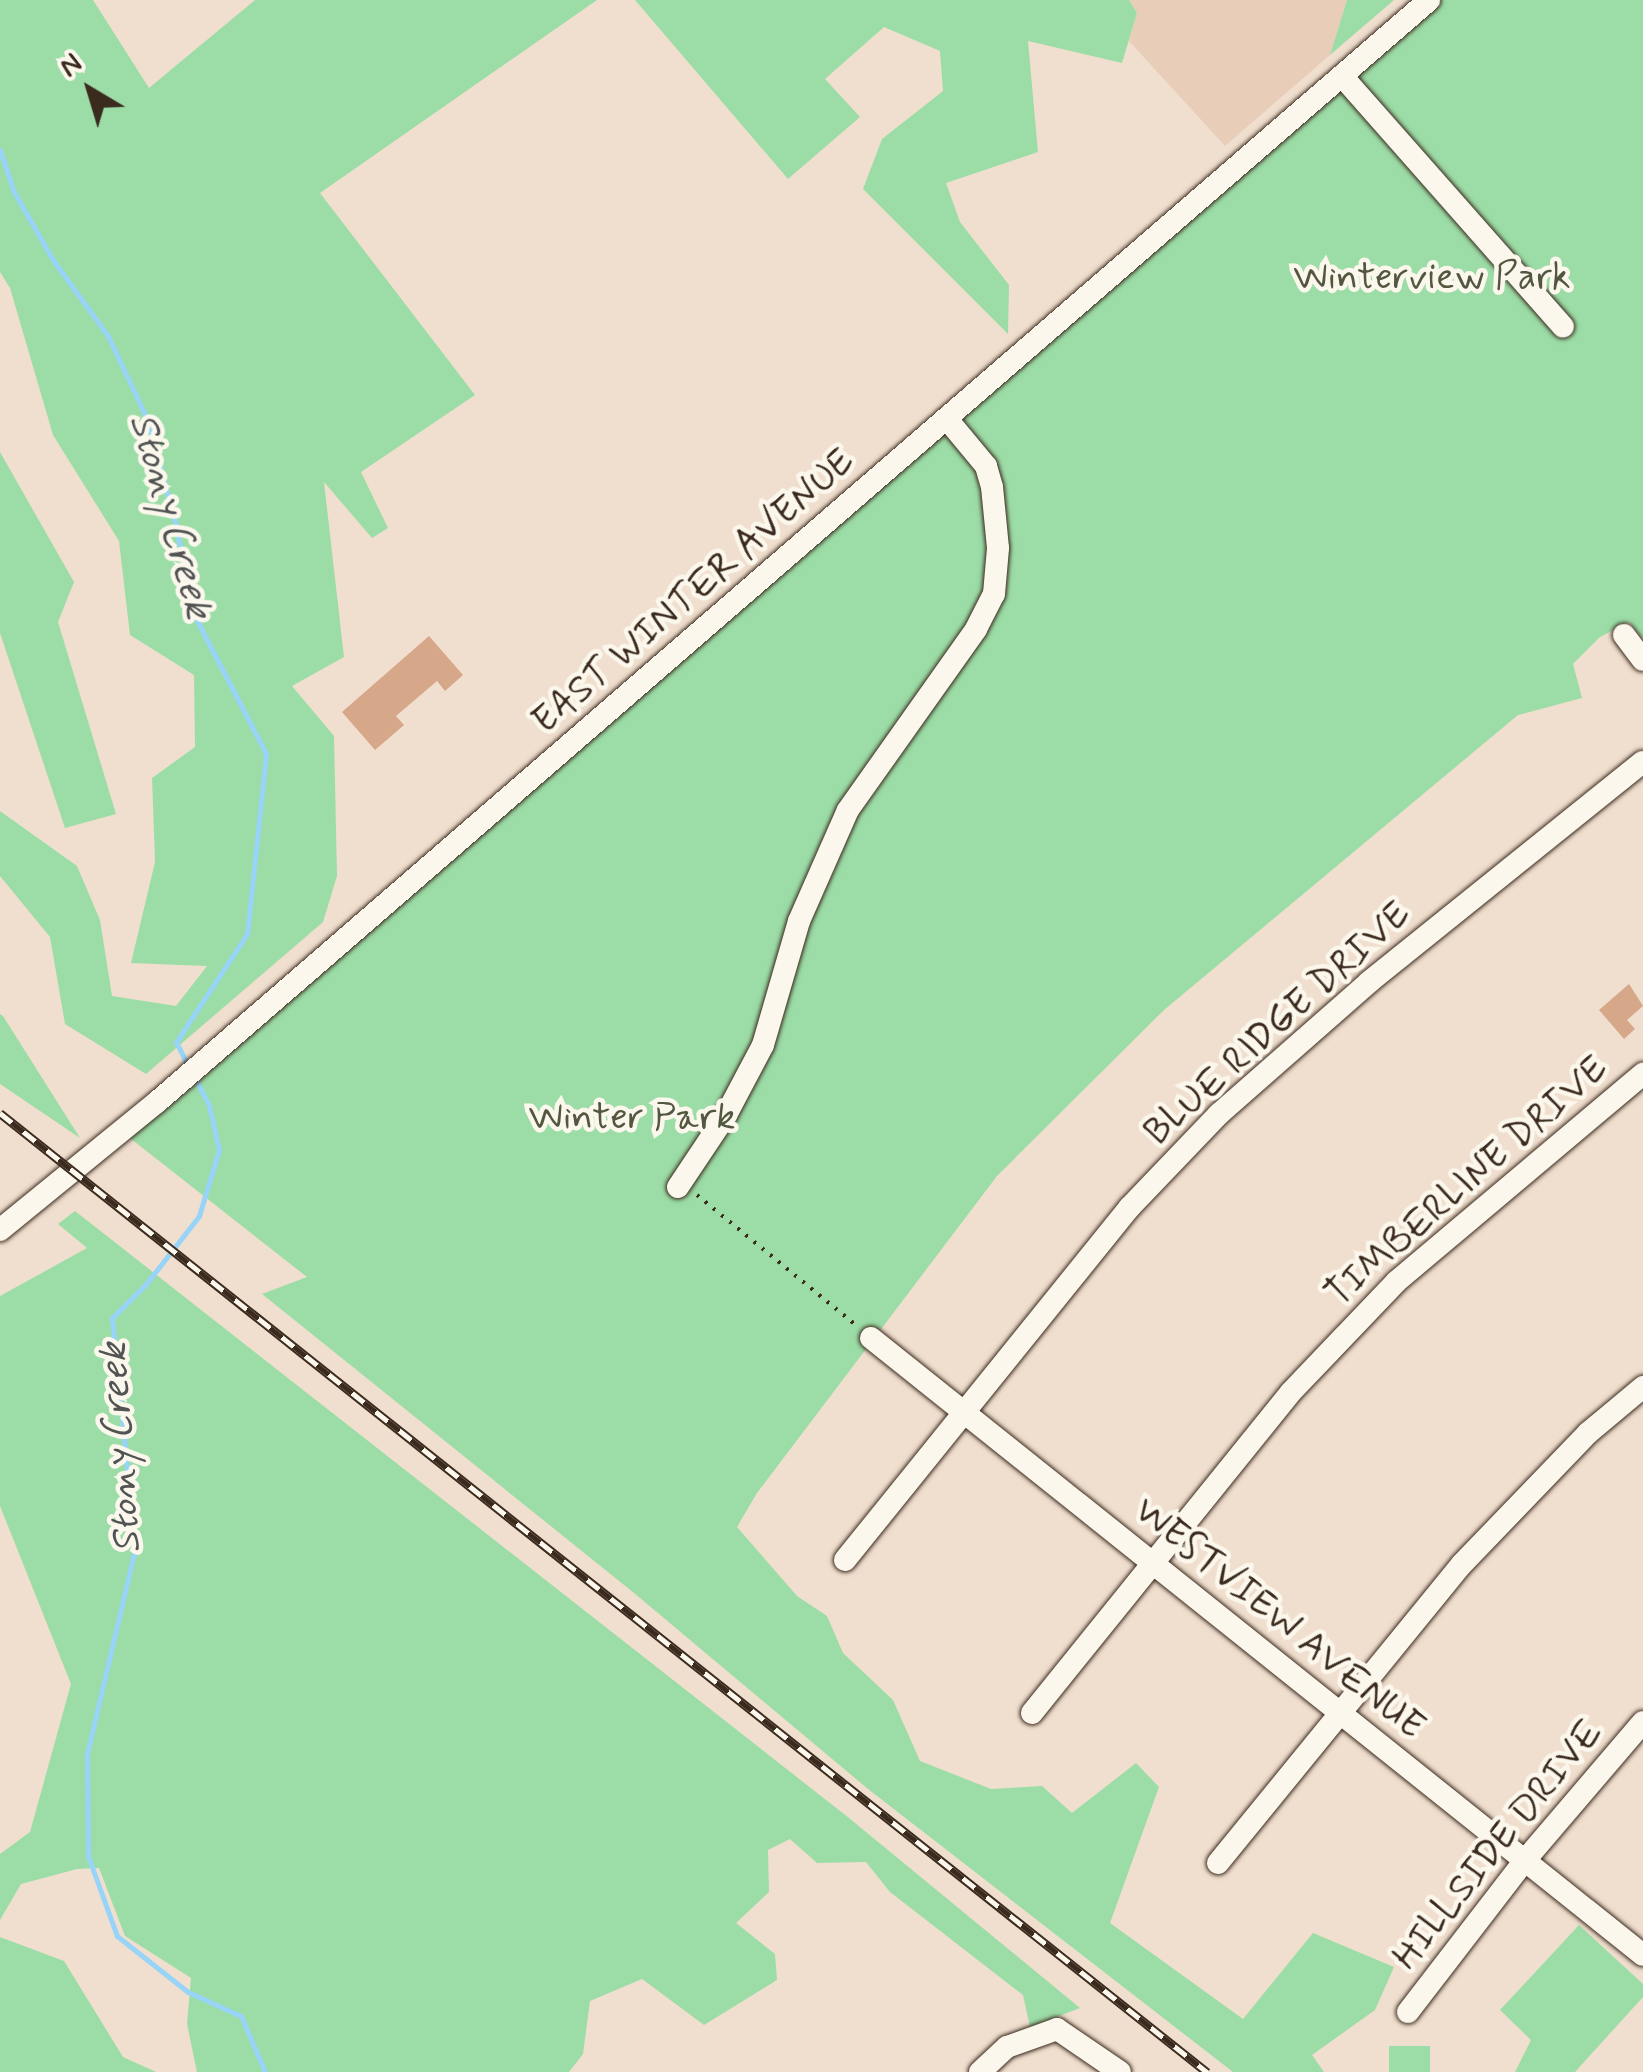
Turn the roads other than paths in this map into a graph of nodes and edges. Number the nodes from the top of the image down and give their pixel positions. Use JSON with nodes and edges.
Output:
{"nodes":[{"id":1,"x":1429,"y":0,"type":"edge"},
{"id":2,"x":1342,"y":76,"type":"junction"},
{"id":3,"x":1563,"y":327,"type":"dead end"},
{"id":4,"x":947,"y":419,"type":"junction"},
{"id":5,"x":1624,"y":635,"type":"dead end"},
{"id":6,"x":1643,"y":660,"type":"edge"},
{"id":7,"x":1643,"y":762,"type":"edge"},
{"id":8,"x":1643,"y":1074,"type":"edge"},
{"id":9,"x":678,"y":1187,"type":"road end"},
{"id":10,"x":0,"y":1230,"type":"edge"},
{"id":11,"x":871,"y":1338,"type":"road end"},
{"id":12,"x":1643,"y":1387,"type":"edge"},
{"id":13,"x":963,"y":1410,"type":"junction"},
{"id":14,"x":845,"y":1560,"type":"dead end"},
{"id":15,"x":1152,"y":1560,"type":"junction"},
{"id":16,"x":1032,"y":1713,"type":"dead end"},
{"id":17,"x":1339,"y":1714,"type":"junction"},
{"id":18,"x":1643,"y":1722,"type":"edge"},
{"id":19,"x":1526,"y":1860,"type":"junction"},
{"id":20,"x":1218,"y":1863,"type":"dead end"},
{"id":21,"x":1643,"y":1955,"type":"edge"},
{"id":22,"x":1408,"y":2012,"type":"dead end"},
{"id":23,"x":980,"y":2072,"type":"edge"},
{"id":24,"x":1120,"y":2072,"type":"edge"}],
"edges":[{"from":1,"to":2,"type":"street","name":"EAST WINTER AVENUE"},
{"from":2,"to":3,"type":"street"},
{"from":2,"to":4,"type":"street","name":"EAST WINTER AVENUE"},
{"from":4,"to":9,"type":"street"},
{"from":4,"to":10,"type":"street","name":"EAST WINTER AVENUE"},
{"from":5,"to":6,"type":"street"},
{"from":7,"to":13,"type":"street","name":"BLUE RIDGE DRIVE"},
{"from":8,"to":15,"type":"street","name":"TIMBERLINE DRIVE"},
{"from":11,"to":13,"type":"street","name":"WESTVIEW AVENUE"},
{"from":12,"to":17,"type":"street"},
{"from":13,"to":14,"type":"street","name":"BLUE RIDGE DRIVE"},
{"from":13,"to":15,"type":"street","name":"WESTVIEW AVENUE"},
{"from":15,"to":16,"type":"street","name":"TIMBERLINE DRIVE"},
{"from":15,"to":17,"type":"street","name":"WESTVIEW AVENUE"},
{"from":17,"to":19,"type":"street","name":"WESTVIEW AVENUE"},
{"from":17,"to":20,"type":"street"},
{"from":18,"to":19,"type":"street","name":"HILLSIDE DRIVE"},
{"from":19,"to":21,"type":"street","name":"WESTVIEW AVENUE"},
{"from":19,"to":22,"type":"street","name":"HILLSIDE DRIVE"},
{"from":23,"to":24,"type":"street"}]}
